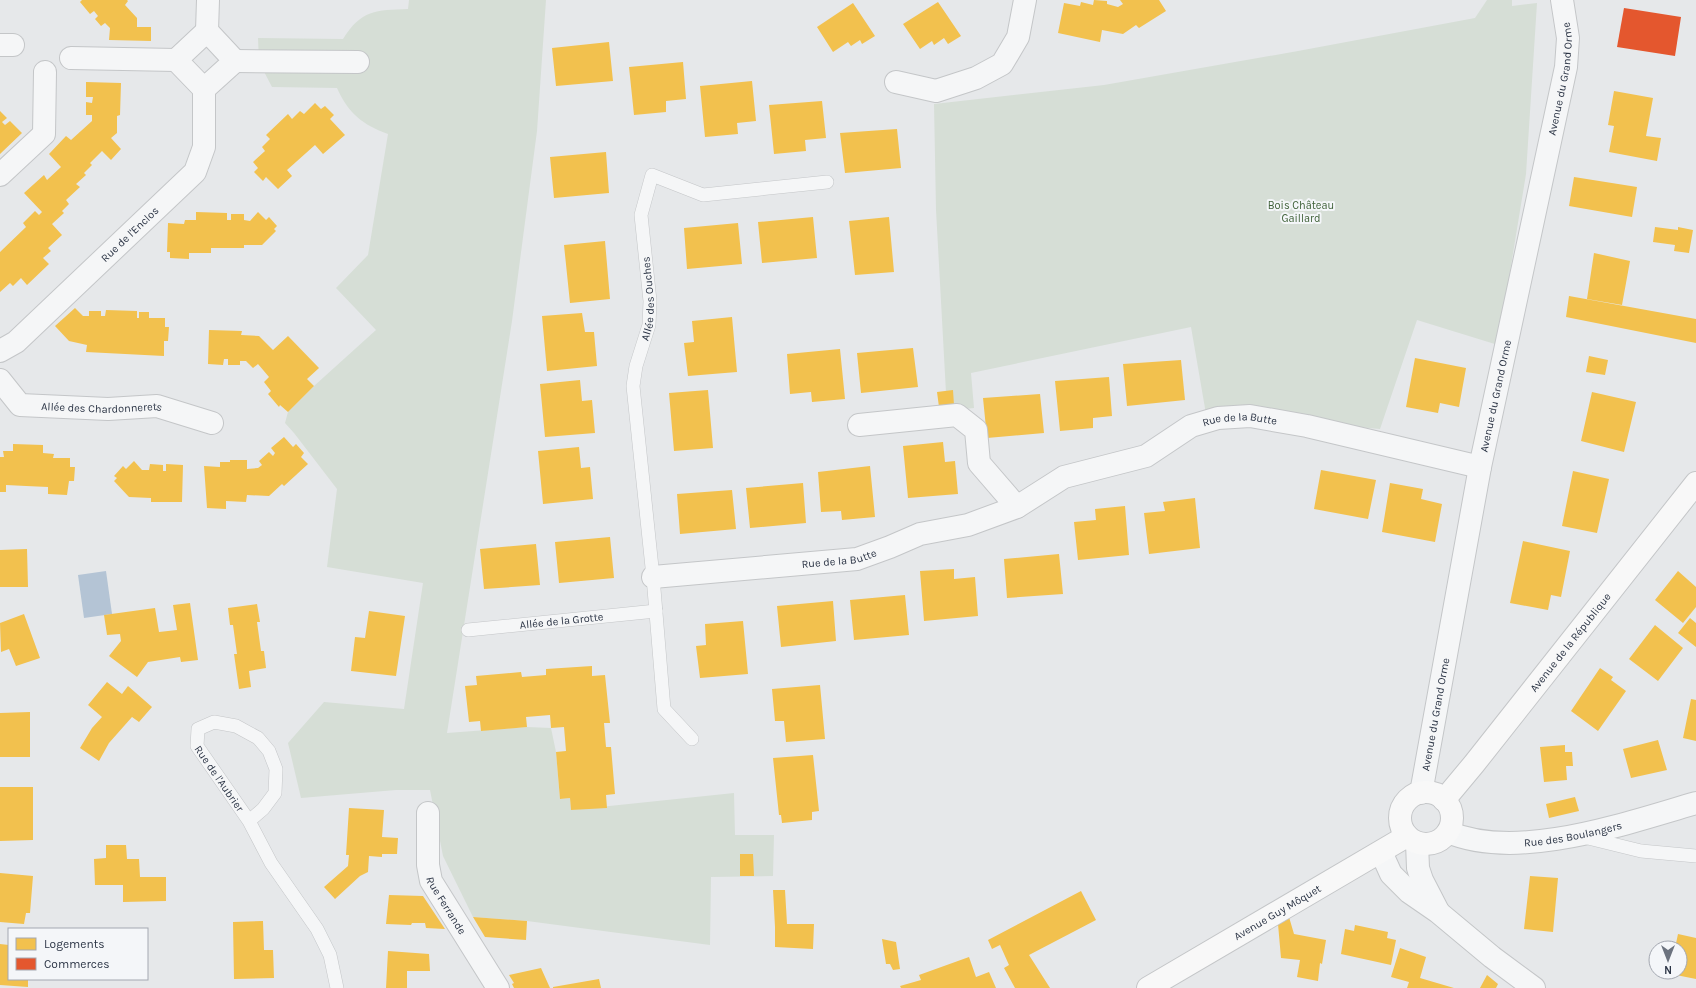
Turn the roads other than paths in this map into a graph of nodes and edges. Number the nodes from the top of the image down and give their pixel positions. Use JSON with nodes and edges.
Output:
{"nodes":[{"id":1,"x":208,"y":0,"type":"edge"},
{"id":2,"x":1025,"y":0,"type":"edge"},
{"id":3,"x":1562,"y":0,"type":"edge"},
{"id":4,"x":207,"y":31,"type":"junction"},
{"id":5,"x":71,"y":58,"type":"dead end"},
{"id":6,"x":176,"y":60,"type":"junction"},
{"id":7,"x":235,"y":61,"type":"junction"},
{"id":8,"x":358,"y":62,"type":"dead end"},
{"id":9,"x":45,"y":72,"type":"dead end"},
{"id":10,"x":896,"y":82,"type":"dead end"},
{"id":11,"x":204,"y":89,"type":"junction"},
{"id":12,"x":0,"y":175,"type":"edge"},
{"id":13,"x":827,"y":182,"type":"dead end"},
{"id":14,"x":0,"y":351,"type":"edge"},
{"id":15,"x":0,"y":380,"type":"edge"},
{"id":16,"x":212,"y":424,"type":"dead end"},
{"id":17,"x":859,"y":425,"type":"dead end"},
{"id":18,"x":1480,"y":467,"type":"junction"},
{"id":19,"x":1696,"y":483,"type":"edge"},
{"id":20,"x":1017,"y":507,"type":"junction"},
{"id":21,"x":653,"y":577,"type":"junction"},
{"id":22,"x":656,"y":611,"type":"junction"},
{"id":23,"x":468,"y":630,"type":"dead end"},
{"id":24,"x":692,"y":739,"type":"dead end"},
{"id":25,"x":1421,"y":793,"type":"junction"},
{"id":26,"x":1444,"y":800,"type":"junction"},
{"id":27,"x":1696,"y":803,"type":"edge"},
{"id":28,"x":428,"y":813,"type":"dead end"},
{"id":29,"x":249,"y":820,"type":"junction"},
{"id":30,"x":1448,"y":832,"type":"junction"},
{"id":31,"x":1578,"y":836,"type":"junction"},
{"id":32,"x":1412,"y":840,"type":"junction"},
{"id":33,"x":1381,"y":852,"type":"junction"},
{"id":34,"x":1696,"y":856,"type":"edge"},
{"id":35,"x":1438,"y":912,"type":"junction"},
{"id":36,"x":337,"y":988,"type":"edge"},
{"id":37,"x":498,"y":988,"type":"edge"},
{"id":38,"x":1148,"y":988,"type":"edge"},
{"id":39,"x":1534,"y":988,"type":"edge"}],
"edges":[{"from":1,"to":4,"type":"street"},
{"from":2,"to":10,"type":"street"},
{"from":3,"to":18,"type":"street","name":"Avenue du Grand Orme"},
{"from":4,"to":6,"type":"street"},
{"from":4,"to":7,"type":"street"},
{"from":5,"to":6,"type":"street"},
{"from":6,"to":11,"type":"street"},
{"from":7,"to":8,"type":"street"},
{"from":7,"to":11,"type":"street"},
{"from":9,"to":12,"type":"street"},
{"from":11,"to":14,"type":"street","name":"Rue de l'Enclos"},
{"from":13,"to":21,"type":"lane","name":"Allée des Ouches"},
{"from":15,"to":16,"type":"street","name":"Allée des Chardonnerets"},
{"from":17,"to":20,"type":"street"},
{"from":18,"to":20,"type":"street","name":"Rue de la Butte"},
{"from":18,"to":25,"type":"street","name":"Avenue du Grand Orme"},
{"from":19,"to":26,"type":"street","name":"Avenue de la République"},
{"from":20,"to":21,"type":"street","name":"Rue de la Butte"},
{"from":21,"to":22,"type":"lane"},
{"from":22,"to":23,"type":"lane","name":"Allée de la Grotte"},
{"from":22,"to":24,"type":"lane"},
{"from":25,"to":26,"type":"street"},
{"from":25,"to":32,"type":"street"},
{"from":26,"to":30,"type":"street"},
{"from":27,"to":31,"type":"street","name":"Rue des Boulangers"},
{"from":28,"to":37,"type":"street","name":"Rue Ferrande"},
{"from":29,"to":29,"type":"lane","name":"Rue de l'Aubrier"},
{"from":29,"to":36,"type":"lane","name":"Rue de l'Aubrier"},
{"from":30,"to":31,"type":"street","name":"Rue des Boulangers"},
{"from":30,"to":32,"type":"street"},
{"from":31,"to":34,"type":"lane"},
{"from":32,"to":33,"type":"street","name":"Avenue Guy Môquet"},
{"from":32,"to":35,"type":"street"},
{"from":33,"to":35,"type":"street"},
{"from":33,"to":38,"type":"street","name":"Avenue Guy Môquet"},
{"from":35,"to":39,"type":"street"}]}
